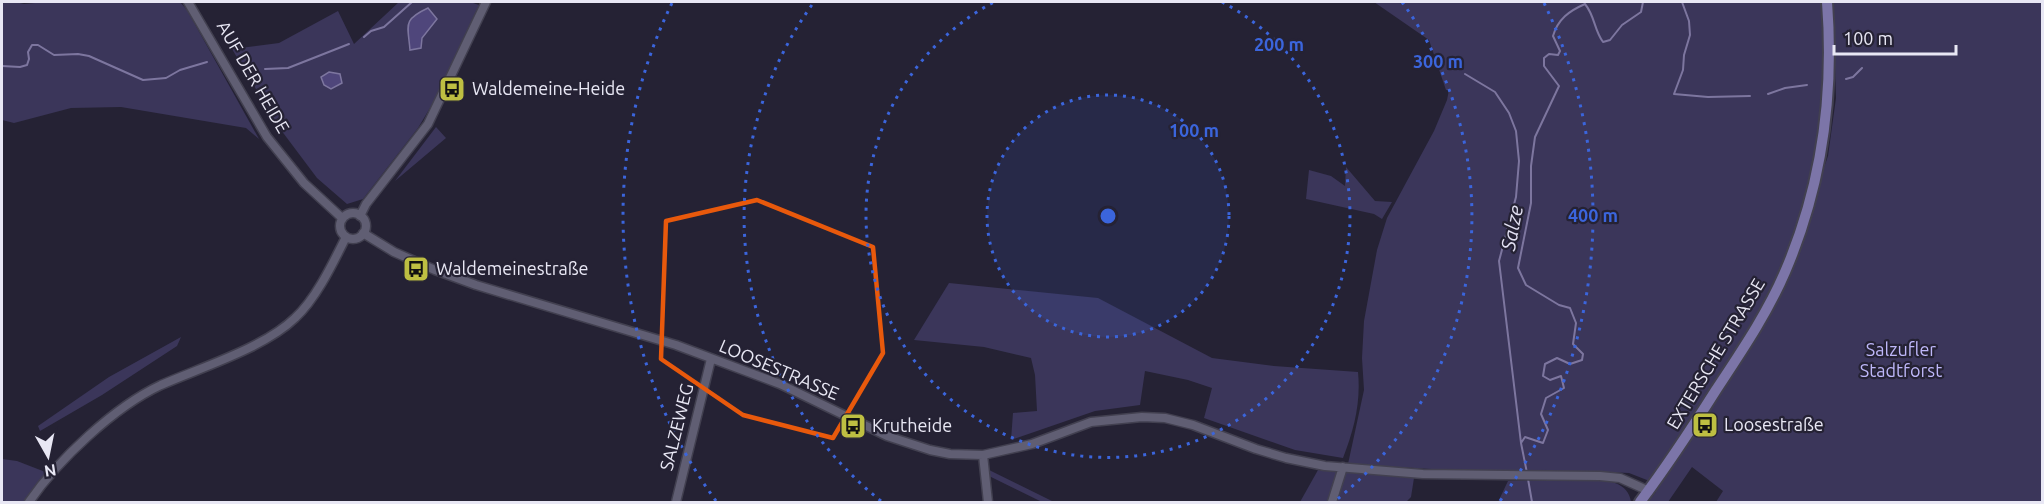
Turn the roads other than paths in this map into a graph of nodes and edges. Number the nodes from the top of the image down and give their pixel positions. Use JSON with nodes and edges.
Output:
{"nodes":[{"id":1,"x":188,"y":2,"type":"edge"},
{"id":2,"x":486,"y":2,"type":"edge"},
{"id":3,"x":1827,"y":2,"type":"edge"},
{"id":4,"x":360,"y":216,"type":"junction"},
{"id":5,"x":342,"y":218,"type":"junction"},
{"id":6,"x":363,"y":233,"type":"junction"},
{"id":7,"x":346,"y":237,"type":"junction"},
{"id":8,"x":711,"y":359,"type":"junction"},
{"id":9,"x":983,"y":455,"type":"junction"},
{"id":10,"x":1343,"y":467,"type":"junction"},
{"id":11,"x":1649,"y":491,"type":"junction"},
{"id":12,"x":29,"y":502,"type":"edge"},
{"id":13,"x":676,"y":502,"type":"edge"},
{"id":14,"x":988,"y":502,"type":"edge"},
{"id":15,"x":1332,"y":502,"type":"edge"},
{"id":16,"x":1640,"y":502,"type":"edge"}],
"edges":[{"from":1,"to":5,"type":"street","name":"AUF DER HEIDE"},
{"from":2,"to":4,"type":"street"},
{"from":3,"to":11,"type":"main road","name":"EXTERSCHE STRASSE"},
{"from":4,"to":5,"type":"street"},
{"from":4,"to":6,"type":"street"},
{"from":5,"to":7,"type":"street"},
{"from":6,"to":7,"type":"street"},
{"from":6,"to":8,"type":"street","name":"LOOSESTRASSE"},
{"from":7,"to":12,"type":"street"},
{"from":8,"to":9,"type":"street","name":"LOOSESTRASSE"},
{"from":8,"to":13,"type":"street","name":"SALZEWEG"},
{"from":9,"to":10,"type":"street","name":"LOOSESTRASSE"},
{"from":9,"to":14,"type":"street"},
{"from":10,"to":11,"type":"street","name":"LOOSESTRASSE"},
{"from":10,"to":15,"type":"street"},
{"from":11,"to":16,"type":"main road","name":"EXTERSCHE STRASSE"}]}
